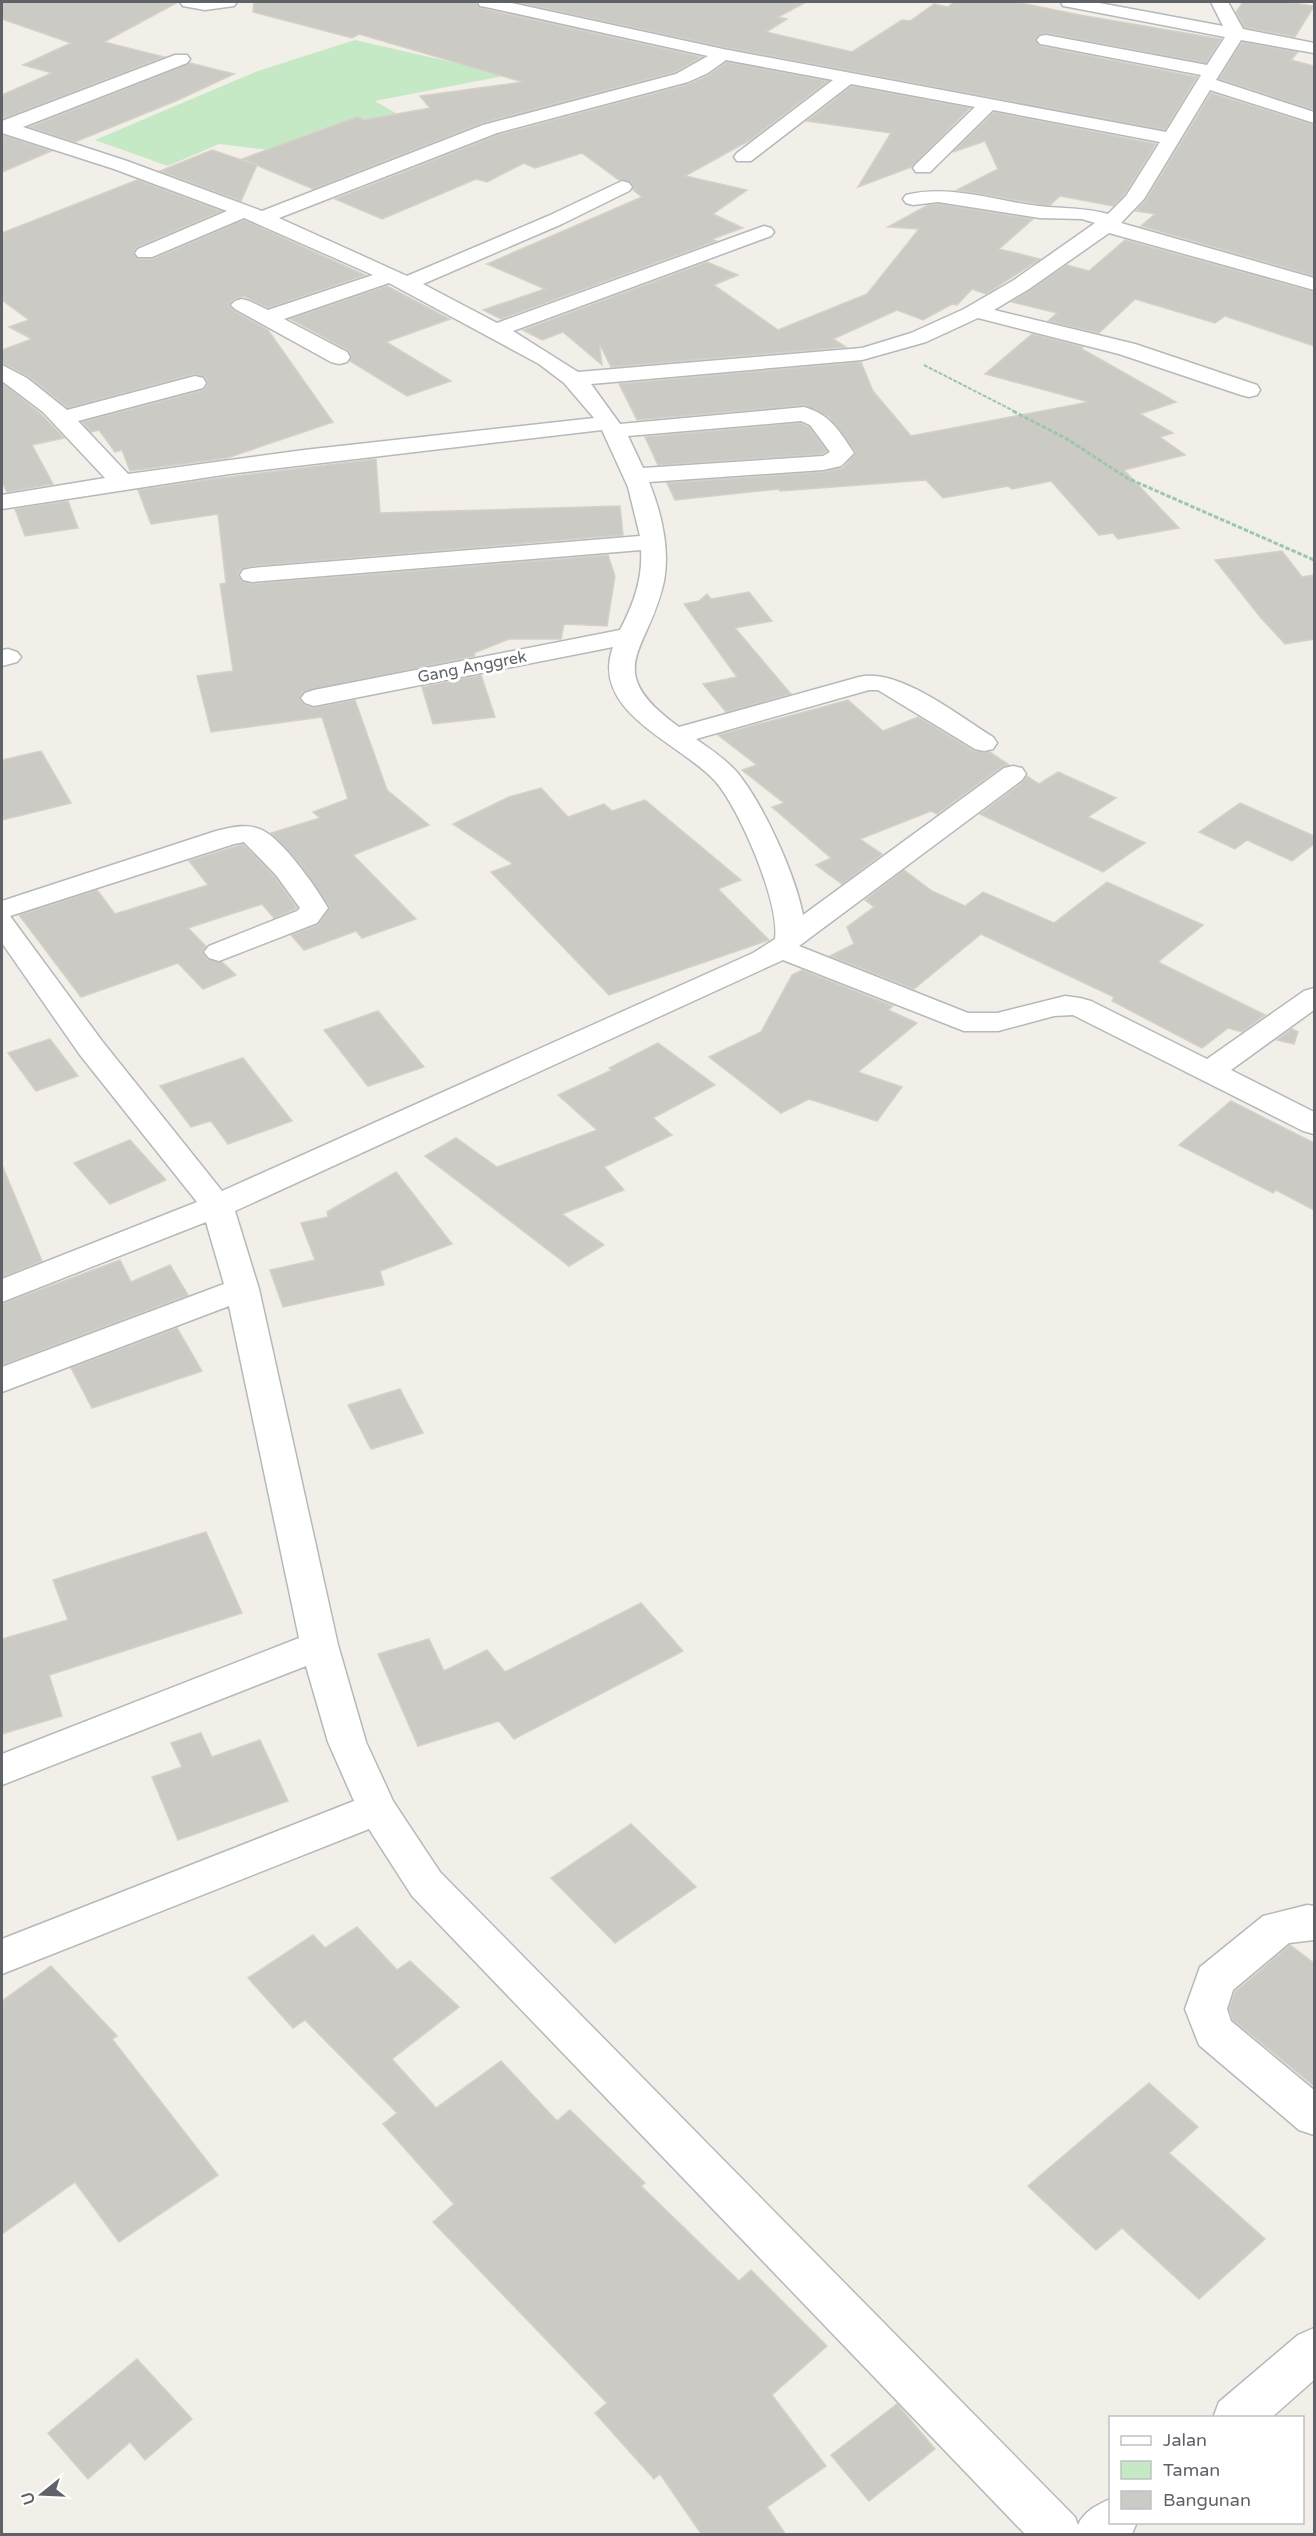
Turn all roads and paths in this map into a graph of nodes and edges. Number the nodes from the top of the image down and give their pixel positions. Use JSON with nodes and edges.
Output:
{"nodes":[{"id":1,"x":189,"y":2,"type":"edge"},
{"id":2,"x":228,"y":2,"type":"edge"},
{"id":3,"x":486,"y":2,"type":"edge"},
{"id":4,"x":1069,"y":2,"type":"edge"},
{"id":5,"x":1220,"y":2,"type":"edge"},
{"id":6,"x":1236,"y":33,"type":"junction"},
{"id":7,"x":1046,"y":40,"type":"dead end"},
{"id":8,"x":1314,"y":48,"type":"edge"},
{"id":9,"x":723,"y":54,"type":"junction"},
{"id":10,"x":181,"y":59,"type":"dead end"},
{"id":11,"x":847,"y":78,"type":"junction"},
{"id":12,"x":1210,"y":78,"type":"junction"},
{"id":13,"x":989,"y":104,"type":"junction"},
{"id":14,"x":1314,"y":118,"type":"edge"},
{"id":15,"x":9,"y":133,"type":"edge"},
{"id":16,"x":1170,"y":138,"type":"junction"},
{"id":17,"x":744,"y":157,"type":"dead end"},
{"id":18,"x":923,"y":168,"type":"dead end"},
{"id":19,"x":622,"y":187,"type":"dead end"},
{"id":20,"x":913,"y":199,"type":"dead end"},
{"id":21,"x":251,"y":215,"type":"junction"},
{"id":22,"x":1108,"y":223,"type":"junction"},
{"id":23,"x":764,"y":232,"type":"dead end"},
{"id":24,"x":145,"y":253,"type":"dead end"},
{"id":25,"x":399,"y":280,"type":"junction"},
{"id":26,"x":1314,"y":284,"type":"edge"},
{"id":27,"x":242,"y":305,"type":"dead end"},
{"id":28,"x":978,"y":312,"type":"junction"},
{"id":29,"x":268,"y":317,"type":"junction"},
{"id":30,"x":494,"y":331,"type":"junction"},
{"id":31,"x":891,"y":348,"type":"junction"},
{"id":32,"x":339,"y":357,"type":"dead end"},
{"id":33,"x":2,"y":372,"type":"edge"},
{"id":34,"x":573,"y":379,"type":"junction"},
{"id":35,"x":195,"y":383,"type":"dead end"},
{"id":36,"x":1249,"y":390,"type":"dead end"},
{"id":37,"x":62,"y":418,"type":"junction"},
{"id":38,"x":611,"y":427,"type":"junction"},
{"id":39,"x":635,"y":476,"type":"junction"},
{"id":40,"x":121,"y":481,"type":"junction"},
{"id":41,"x":2,"y":502,"type":"edge"},
{"id":42,"x":652,"y":542,"type":"junction"},
{"id":43,"x":1314,"y":560,"type":"edge"},
{"id":44,"x":252,"y":575,"type":"dead end"},
{"id":45,"x":629,"y":636,"type":"junction"},
{"id":46,"x":314,"y":698,"type":"dead end"},
{"id":47,"x":676,"y":736,"type":"junction"},
{"id":48,"x":984,"y":743,"type":"dead end"},
{"id":49,"x":1013,"y":774,"type":"dead end"},
{"id":50,"x":2,"y":910,"type":"edge"},
{"id":51,"x":2,"y":923,"type":"edge"},
{"id":52,"x":785,"y":944,"type":"junction"},
{"id":53,"x":219,"y":952,"type":"dead end"},
{"id":54,"x":1314,"y":997,"type":"edge"},
{"id":55,"x":1210,"y":1071,"type":"junction"},
{"id":56,"x":1314,"y":1124,"type":"edge"},
{"id":57,"x":217,"y":1206,"type":"junction"},
{"id":58,"x":242,"y":1289,"type":"junction"},
{"id":59,"x":2,"y":1291,"type":"edge"},
{"id":60,"x":2,"y":1380,"type":"edge"},
{"id":61,"x":319,"y":1645,"type":"junction"},
{"id":62,"x":2,"y":1770,"type":"edge"},
{"id":63,"x":377,"y":1809,"type":"junction"},
{"id":64,"x":1314,"y":1923,"type":"edge"},
{"id":65,"x":2,"y":1957,"type":"edge"},
{"id":66,"x":1314,"y":2116,"type":"edge"},
{"id":67,"x":1314,"y":2350,"type":"edge"},
{"id":68,"x":1238,"y":2416,"type":"edge"},
{"id":69,"x":1112,"y":2524,"type":"edge"},
{"id":70,"x":1058,"y":2535,"type":"edge"},
{"id":71,"x":1099,"y":2535,"type":"edge"}],
"edges":[{"from":1,"to":2,"type":"street"},
{"from":3,"to":9,"type":"street"},
{"from":4,"to":6,"type":"street"},
{"from":5,"to":6,"type":"street"},
{"from":6,"to":8,"type":"street"},
{"from":6,"to":12,"type":"street"},
{"from":7,"to":12,"type":"street"},
{"from":9,"to":11,"type":"street"},
{"from":9,"to":21,"type":"street"},
{"from":10,"to":15,"type":"street"},
{"from":11,"to":13,"type":"street"},
{"from":11,"to":17,"type":"street"},
{"from":12,"to":14,"type":"street"},
{"from":12,"to":16,"type":"street"},
{"from":13,"to":16,"type":"street"},
{"from":13,"to":18,"type":"street"},
{"from":15,"to":21,"type":"street"},
{"from":16,"to":22,"type":"street"},
{"from":19,"to":25,"type":"street"},
{"from":20,"to":22,"type":"street"},
{"from":21,"to":24,"type":"street"},
{"from":21,"to":25,"type":"street"},
{"from":22,"to":26,"type":"street"},
{"from":22,"to":28,"type":"street"},
{"from":23,"to":30,"type":"street"},
{"from":25,"to":29,"type":"street"},
{"from":25,"to":30,"type":"street"},
{"from":27,"to":29,"type":"street"},
{"from":28,"to":31,"type":"street"},
{"from":28,"to":36,"type":"street"},
{"from":29,"to":32,"type":"street"},
{"from":30,"to":34,"type":"street"},
{"from":31,"to":34,"type":"street"},
{"from":31,"to":43,"type":"path"},
{"from":33,"to":37,"type":"street"},
{"from":34,"to":38,"type":"street"},
{"from":35,"to":37,"type":"street"},
{"from":37,"to":40,"type":"street"},
{"from":38,"to":39,"type":"street"},
{"from":38,"to":39,"type":"street"},
{"from":38,"to":40,"type":"street"},
{"from":39,"to":42,"type":"street"},
{"from":40,"to":41,"type":"street"},
{"from":42,"to":44,"type":"street"},
{"from":42,"to":45,"type":"street"},
{"from":45,"to":46,"type":"street","name":"Gang Anggrek"},
{"from":45,"to":47,"type":"street"},
{"from":47,"to":48,"type":"street"},
{"from":47,"to":52,"type":"street"},
{"from":49,"to":52,"type":"street"},
{"from":50,"to":53,"type":"street"},
{"from":51,"to":57,"type":"street"},
{"from":52,"to":55,"type":"street"},
{"from":52,"to":57,"type":"street"},
{"from":54,"to":55,"type":"street"},
{"from":55,"to":56,"type":"street"},
{"from":57,"to":58,"type":"street"},
{"from":57,"to":59,"type":"street"},
{"from":58,"to":60,"type":"street"},
{"from":58,"to":61,"type":"street"},
{"from":61,"to":62,"type":"street"},
{"from":61,"to":63,"type":"street"},
{"from":63,"to":65,"type":"street"},
{"from":63,"to":70,"type":"street"},
{"from":64,"to":66,"type":"street"},
{"from":67,"to":68,"type":"street"},
{"from":69,"to":71,"type":"street"}]}
